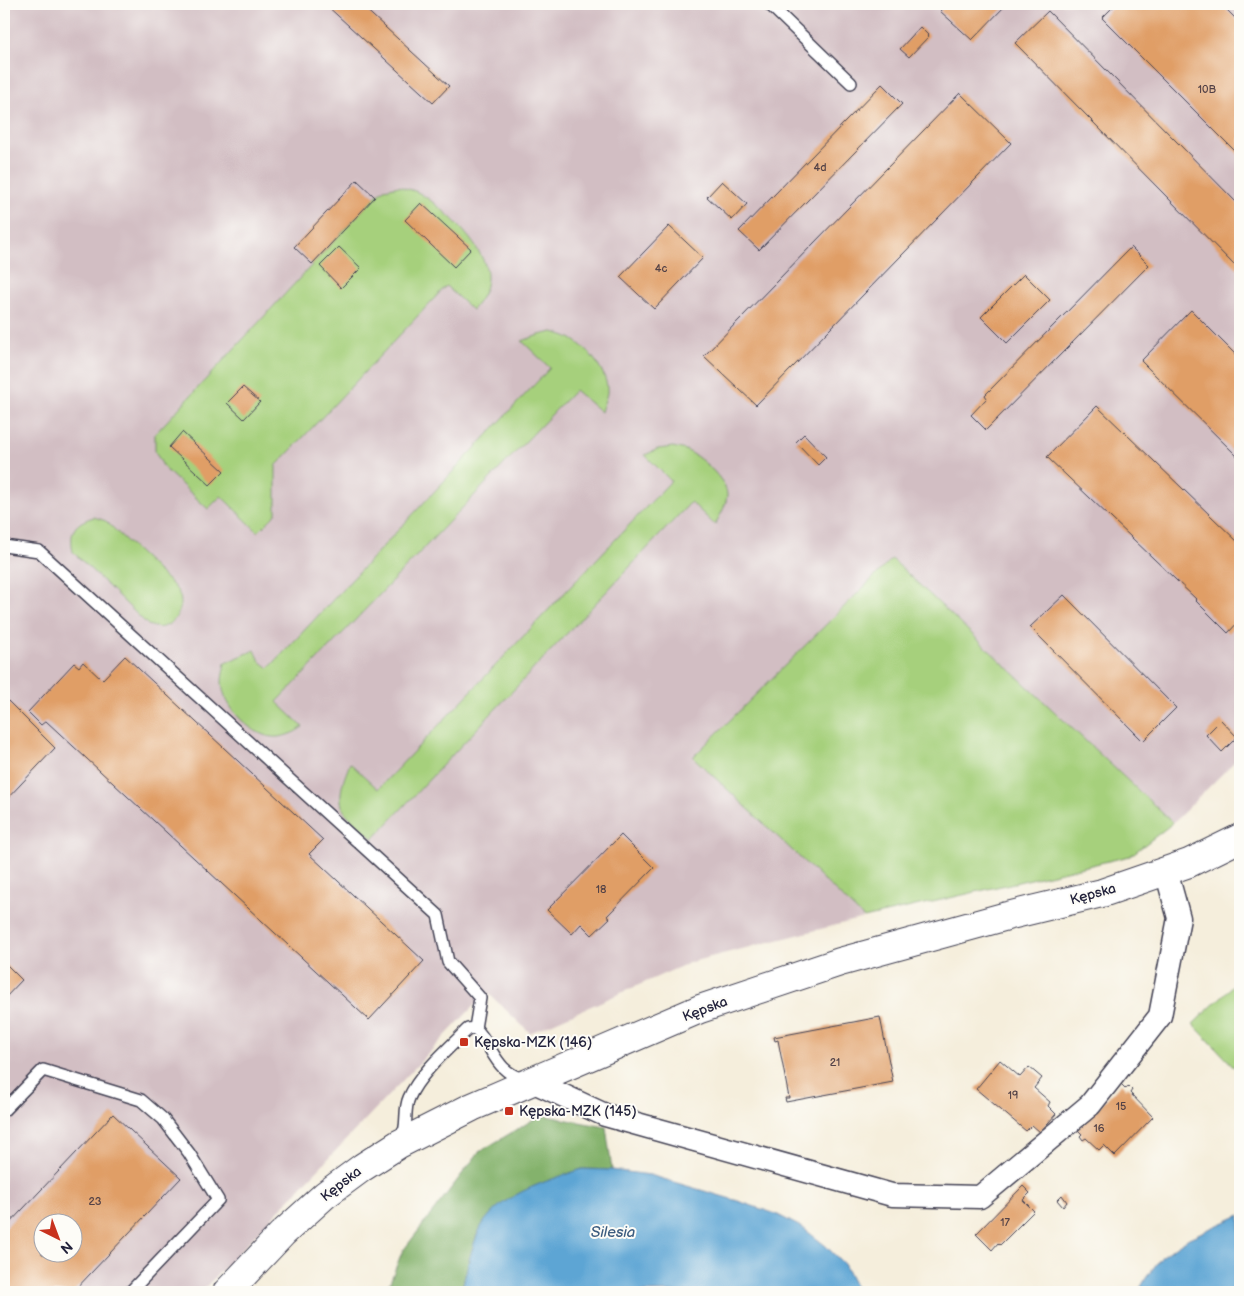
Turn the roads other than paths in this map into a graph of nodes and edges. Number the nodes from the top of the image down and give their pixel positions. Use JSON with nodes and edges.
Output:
{"nodes":[{"id":1,"x":769,"y":4,"type":"edge"},
{"id":2,"x":851,"y":83,"type":"dead end"},
{"id":3,"x":4,"y":546,"type":"edge"},
{"id":4,"x":1240,"y":838,"type":"edge"},
{"id":5,"x":1166,"y":871,"type":"junction"},
{"id":6,"x":475,"y":1028,"type":"junction"},
{"id":7,"x":532,"y":1081,"type":"junction"},
{"id":8,"x":4,"y":1110,"type":"edge"},
{"id":9,"x":399,"y":1144,"type":"junction"},
{"id":10,"x":130,"y":1292,"type":"edge"},
{"id":11,"x":227,"y":1292,"type":"edge"}],
"edges":[{"from":1,"to":2,"type":"lane"},
{"from":3,"to":6,"type":"lane"},
{"from":4,"to":5,"type":"street","name":"Kępska"},
{"from":5,"to":7,"type":"street","name":"Kępska"},
{"from":5,"to":7,"type":"street"},
{"from":6,"to":7,"type":"lane"},
{"from":6,"to":9,"type":"lane"},
{"from":7,"to":9,"type":"street","name":"Kępska"},
{"from":8,"to":10,"type":"lane"},
{"from":9,"to":11,"type":"street","name":"Kępska"}]}
